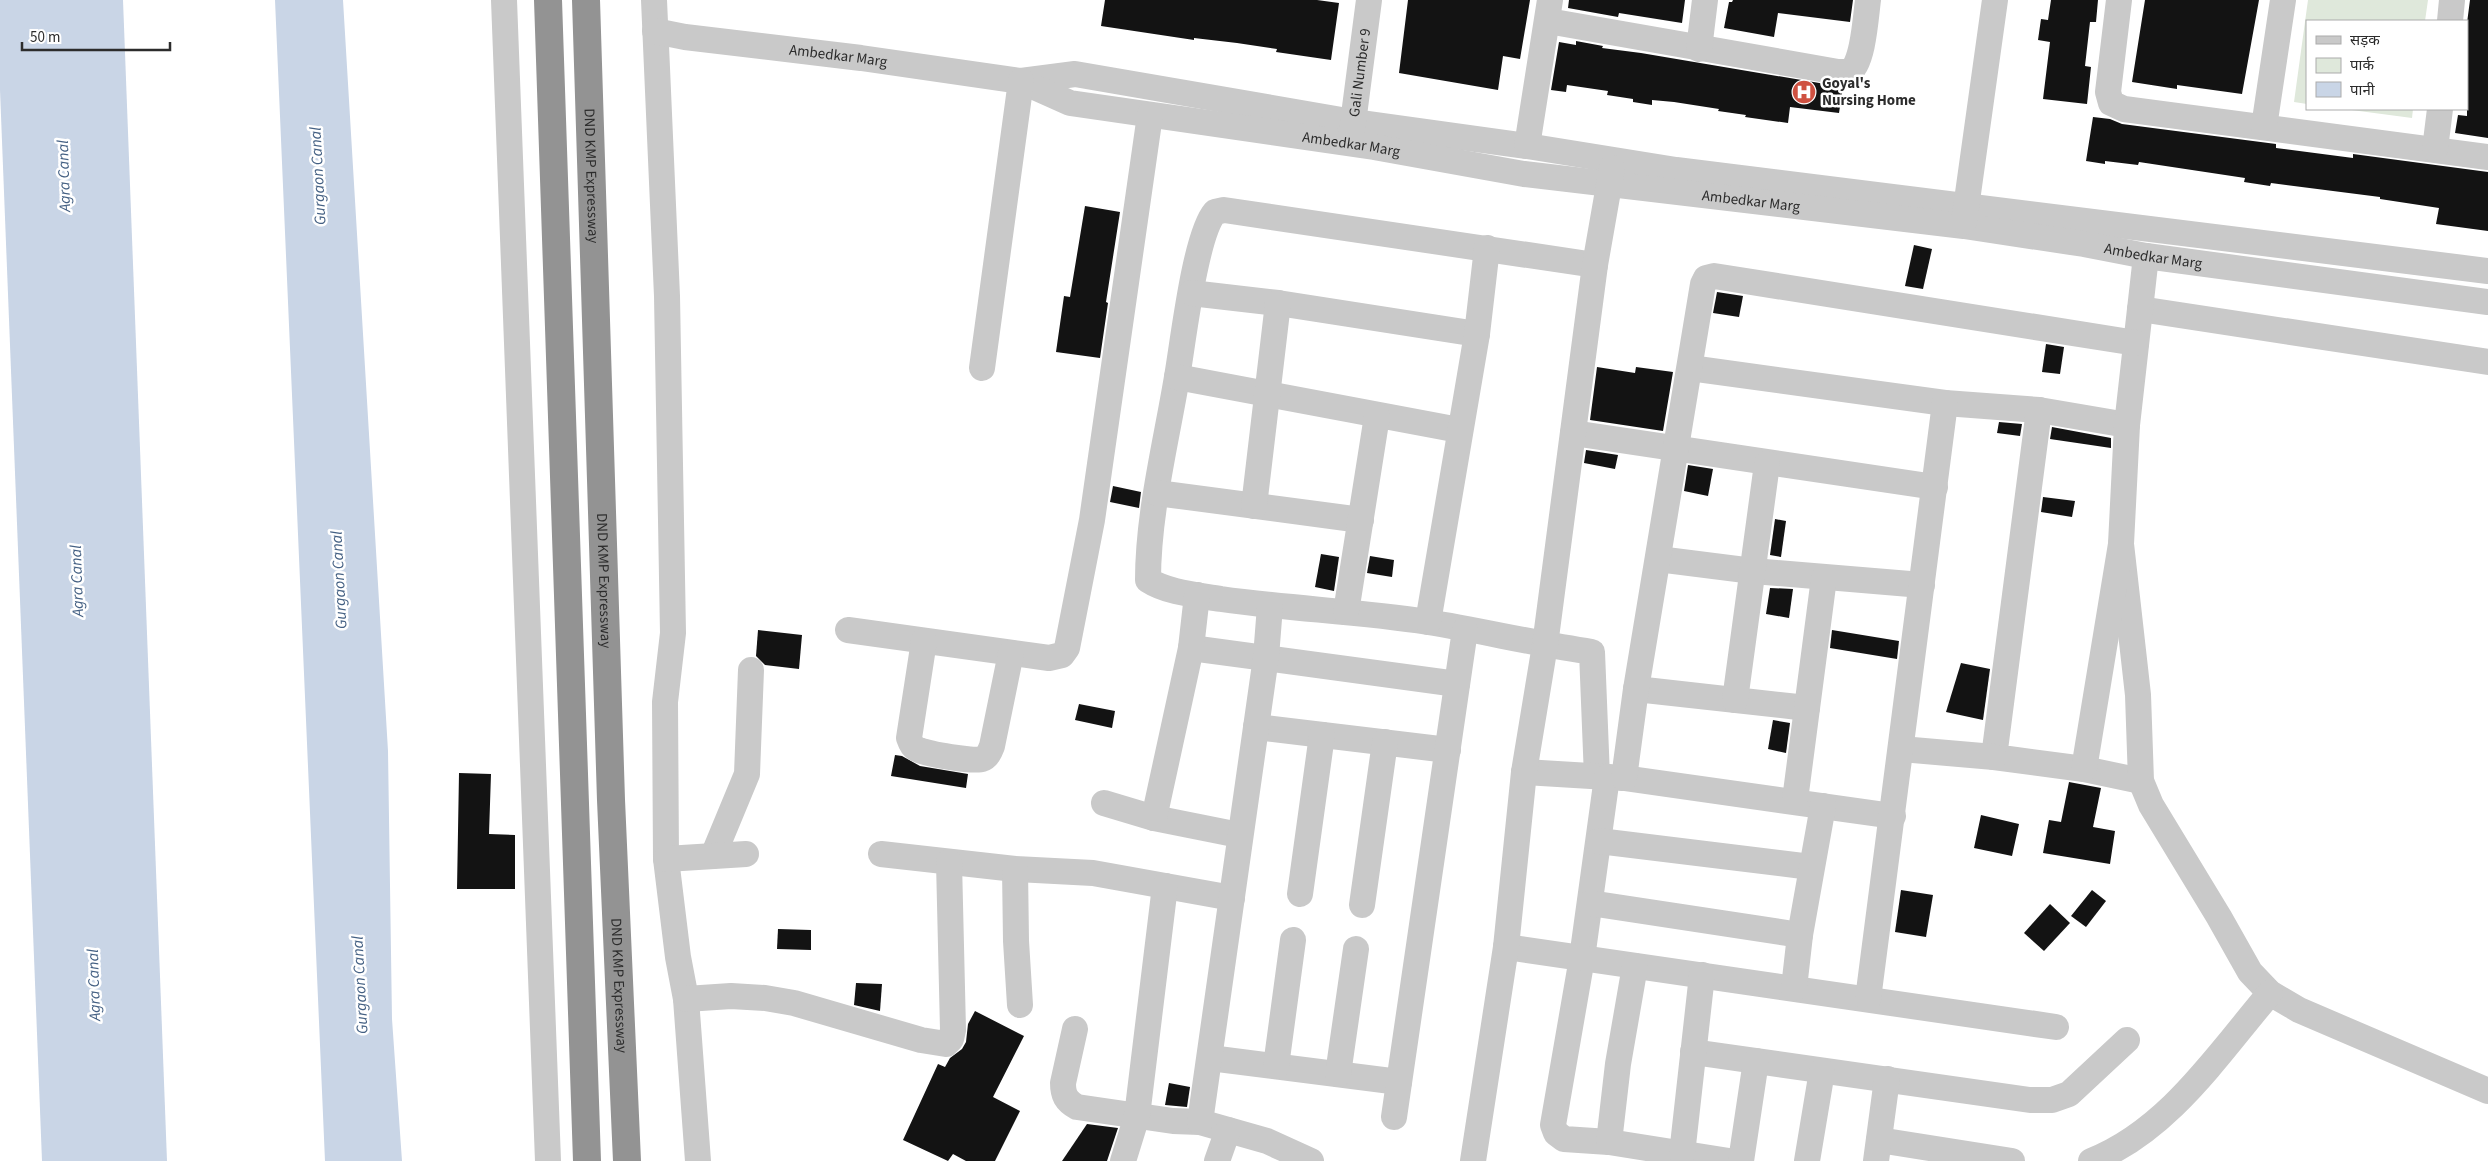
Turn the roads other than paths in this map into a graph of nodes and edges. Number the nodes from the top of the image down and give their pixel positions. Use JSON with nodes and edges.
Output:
{"nodes":[{"id":1,"x":504,"y":0,"type":"edge"},
{"id":2,"x":548,"y":0,"type":"edge"},
{"id":3,"x":586,"y":0,"type":"edge"},
{"id":4,"x":654,"y":0,"type":"edge"},
{"id":5,"x":1369,"y":0,"type":"edge"},
{"id":6,"x":1705,"y":0,"type":"edge"},
{"id":7,"x":1868,"y":0,"type":"edge"},
{"id":8,"x":1995,"y":0,"type":"edge"},
{"id":9,"x":2119,"y":0,"type":"edge"},
{"id":10,"x":2283,"y":0,"type":"edge"},
{"id":11,"x":2452,"y":0,"type":"edge"},
{"id":12,"x":1549,"y":11,"type":"edge"},
{"id":13,"x":2450,"y":20,"type":"edge"},
{"id":14,"x":655,"y":31,"type":"junction"},
{"id":15,"x":1698,"y":49,"type":"junction"},
{"id":16,"x":1021,"y":81,"type":"junction"},
{"id":17,"x":2440,"y":110,"type":"edge"},
{"id":18,"x":1150,"y":115,"type":"junction"},
{"id":19,"x":2264,"y":127,"type":"junction"},
{"id":20,"x":1352,"y":133,"type":"junction"},
{"id":21,"x":1527,"y":146,"type":"junction"},
{"id":22,"x":2435,"y":149,"type":"junction"},
{"id":23,"x":2488,"y":157,"type":"edge"},
{"id":24,"x":1611,"y":172,"type":"junction"},
{"id":25,"x":1965,"y":215,"type":"junction"},
{"id":26,"x":1488,"y":248,"type":"junction"},
{"id":27,"x":2146,"y":256,"type":"junction"},
{"id":28,"x":1595,"y":265,"type":"junction"},
{"id":29,"x":2488,"y":271,"type":"edge"},
{"id":30,"x":1191,"y":293,"type":"junction"},
{"id":31,"x":2488,"y":302,"type":"edge"},
{"id":32,"x":1278,"y":303,"type":"junction"},
{"id":33,"x":2140,"y":310,"type":"junction"},
{"id":34,"x":1477,"y":334,"type":"junction"},
{"id":35,"x":2136,"y":343,"type":"junction"},
{"id":36,"x":2488,"y":362,"type":"edge"},
{"id":37,"x":982,"y":368,"type":"dead end"},
{"id":38,"x":1690,"y":368,"type":"junction"},
{"id":39,"x":1177,"y":377,"type":"junction"},
{"id":40,"x":1267,"y":394,"type":"junction"},
{"id":41,"x":1945,"y":403,"type":"junction"},
{"id":42,"x":2038,"y":410,"type":"junction"},
{"id":43,"x":1377,"y":416,"type":"junction"},
{"id":44,"x":2127,"y":425,"type":"junction"},
{"id":45,"x":1459,"y":430,"type":"junction"},
{"id":46,"x":1573,"y":433,"type":"junction"},
{"id":47,"x":1675,"y":447,"type":"junction"},
{"id":48,"x":1767,"y":464,"type":"junction"},
{"id":49,"x":1935,"y":488,"type":"junction"},
{"id":50,"x":1157,"y":493,"type":"junction"},
{"id":51,"x":1254,"y":506,"type":"junction"},
{"id":52,"x":1361,"y":520,"type":"junction"},
{"id":53,"x":2121,"y":544,"type":"junction"},
{"id":54,"x":1658,"y":559,"type":"junction"},
{"id":55,"x":1753,"y":571,"type":"junction"},
{"id":56,"x":1824,"y":578,"type":"junction"},
{"id":57,"x":1922,"y":585,"type":"junction"},
{"id":58,"x":1197,"y":595,"type":"junction"},
{"id":59,"x":1270,"y":606,"type":"junction"},
{"id":60,"x":1346,"y":612,"type":"junction"},
{"id":61,"x":1428,"y":622,"type":"junction"},
{"id":62,"x":848,"y":630,"type":"dead end"},
{"id":63,"x":1465,"y":630,"type":"junction"},
{"id":64,"x":924,"y":641,"type":"junction"},
{"id":65,"x":1545,"y":645,"type":"junction"},
{"id":66,"x":1191,"y":648,"type":"junction"},
{"id":67,"x":1011,"y":653,"type":"junction"},
{"id":68,"x":1266,"y":657,"type":"junction"},
{"id":69,"x":751,"y":670,"type":"dead end"},
{"id":70,"x":1458,"y":684,"type":"junction"},
{"id":71,"x":1636,"y":689,"type":"junction"},
{"id":72,"x":1735,"y":700,"type":"junction"},
{"id":73,"x":1806,"y":708,"type":"junction"},
{"id":74,"x":1256,"y":727,"type":"junction"},
{"id":75,"x":1322,"y":735,"type":"junction"},
{"id":76,"x":1385,"y":742,"type":"junction"},
{"id":77,"x":1901,"y":749,"type":"junction"},
{"id":78,"x":1448,"y":750,"type":"junction"},
{"id":79,"x":1994,"y":756,"type":"junction"},
{"id":80,"x":2084,"y":769,"type":"junction"},
{"id":81,"x":1524,"y":772,"type":"junction"},
{"id":82,"x":1609,"y":777,"type":"junction"},
{"id":83,"x":2141,"y":781,"type":"junction"},
{"id":84,"x":1795,"y":800,"type":"junction"},
{"id":85,"x":1104,"y":803,"type":"dead end"},
{"id":86,"x":1823,"y":806,"type":"junction"},
{"id":87,"x":1893,"y":816,"type":"junction"},
{"id":88,"x":1154,"y":818,"type":"junction"},
{"id":89,"x":1239,"y":835,"type":"junction"},
{"id":90,"x":1599,"y":840,"type":"junction"},
{"id":91,"x":746,"y":854,"type":"dead end"},
{"id":92,"x":881,"y":854,"type":"dead end"},
{"id":93,"x":713,"y":856,"type":"junction"},
{"id":94,"x":666,"y":859,"type":"junction"},
{"id":95,"x":949,"y":862,"type":"junction"},
{"id":96,"x":1811,"y":867,"type":"junction"},
{"id":97,"x":1015,"y":869,"type":"junction"},
{"id":98,"x":1165,"y":886,"type":"junction"},
{"id":99,"x":1300,"y":894,"type":"dead end"},
{"id":100,"x":1232,"y":898,"type":"junction"},
{"id":101,"x":1590,"y":903,"type":"junction"},
{"id":102,"x":1362,"y":905,"type":"dead end"},
{"id":103,"x":1800,"y":935,"type":"junction"},
{"id":104,"x":1293,"y":940,"type":"dead end"},
{"id":105,"x":1506,"y":947,"type":"junction"},
{"id":106,"x":1356,"y":949,"type":"dead end"},
{"id":107,"x":1582,"y":958,"type":"junction"},
{"id":108,"x":1634,"y":966,"type":"junction"},
{"id":109,"x":1702,"y":975,"type":"junction"},
{"id":110,"x":1794,"y":988,"type":"junction"},
{"id":111,"x":2270,"y":993,"type":"junction"},
{"id":112,"x":686,"y":999,"type":"junction"},
{"id":113,"x":1868,"y":999,"type":"junction"},
{"id":114,"x":1020,"y":1005,"type":"dead end"},
{"id":115,"x":2056,"y":1028,"type":"dead end"},
{"id":116,"x":1075,"y":1029,"type":"dead end"},
{"id":117,"x":2127,"y":1040,"type":"dead end"},
{"id":118,"x":1693,"y":1052,"type":"junction"},
{"id":119,"x":1210,"y":1058,"type":"junction"},
{"id":120,"x":1756,"y":1061,"type":"junction"},
{"id":121,"x":1276,"y":1066,"type":"junction"},
{"id":122,"x":1822,"y":1071,"type":"junction"},
{"id":123,"x":1338,"y":1074,"type":"junction"},
{"id":124,"x":1887,"y":1079,"type":"junction"},
{"id":125,"x":1399,"y":1082,"type":"junction"},
{"id":126,"x":2488,"y":1091,"type":"edge"},
{"id":127,"x":1137,"y":1116,"type":"junction"},
{"id":128,"x":1394,"y":1117,"type":"dead end"},
{"id":129,"x":1200,"y":1122,"type":"junction"},
{"id":130,"x":1228,"y":1130,"type":"junction"},
{"id":131,"x":1609,"y":1142,"type":"junction"},
{"id":132,"x":1878,"y":1151,"type":"edge"},
{"id":133,"x":1682,"y":1154,"type":"junction"},
{"id":134,"x":2110,"y":1158,"type":"edge"},
{"id":135,"x":548,"y":1161,"type":"edge"},
{"id":136,"x":587,"y":1161,"type":"edge"},
{"id":137,"x":626,"y":1161,"type":"edge"},
{"id":138,"x":698,"y":1161,"type":"edge"},
{"id":139,"x":1123,"y":1161,"type":"edge"},
{"id":140,"x":1217,"y":1161,"type":"edge"},
{"id":141,"x":1311,"y":1161,"type":"edge"},
{"id":142,"x":1473,"y":1161,"type":"edge"},
{"id":143,"x":1728,"y":1161,"type":"edge"},
{"id":144,"x":1741,"y":1161,"type":"edge"},
{"id":145,"x":1807,"y":1161,"type":"edge"},
{"id":146,"x":2012,"y":1161,"type":"edge"}],
"edges":[{"from":1,"to":135,"type":"street"},
{"from":2,"to":136,"type":"highway"},
{"from":3,"to":137,"type":"highway","name":"DND KMP Expressway"},
{"from":4,"to":14,"type":"street"},
{"from":5,"to":20,"type":"street","name":"Gali Number 9"},
{"from":6,"to":15,"type":"street"},
{"from":7,"to":15,"type":"street"},
{"from":8,"to":25,"type":"street"},
{"from":9,"to":19,"type":"street"},
{"from":10,"to":19,"type":"street"},
{"from":11,"to":13,"type":"street"},
{"from":12,"to":15,"type":"street"},
{"from":12,"to":21,"type":"street"},
{"from":14,"to":16,"type":"street","name":"Ambedkar Marg"},
{"from":14,"to":94,"type":"street"},
{"from":16,"to":18,"type":"street","name":"Ambedkar Marg"},
{"from":16,"to":20,"type":"street","name":"Ambedkar Marg"},
{"from":16,"to":37,"type":"street"},
{"from":17,"to":22,"type":"street"},
{"from":18,"to":20,"type":"street","name":"Ambedkar Marg"},
{"from":18,"to":67,"type":"street"},
{"from":19,"to":22,"type":"street"},
{"from":20,"to":21,"type":"street","name":"Ambedkar Marg"},
{"from":20,"to":24,"type":"street","name":"Ambedkar Marg"},
{"from":21,"to":24,"type":"street","name":"Ambedkar Marg"},
{"from":22,"to":23,"type":"street"},
{"from":24,"to":25,"type":"street","name":"Ambedkar Marg"},
{"from":24,"to":28,"type":"street"},
{"from":25,"to":27,"type":"street","name":"Ambedkar Marg"},
{"from":25,"to":29,"type":"street","name":"Ambedkar Marg"},
{"from":26,"to":28,"type":"street"},
{"from":26,"to":30,"type":"street"},
{"from":26,"to":34,"type":"street"},
{"from":27,"to":31,"type":"street","name":"Ambedkar Marg"},
{"from":27,"to":33,"type":"street"},
{"from":28,"to":46,"type":"street"},
{"from":30,"to":32,"type":"street"},
{"from":30,"to":39,"type":"street"},
{"from":32,"to":34,"type":"street"},
{"from":32,"to":40,"type":"street"},
{"from":33,"to":35,"type":"street"},
{"from":33,"to":36,"type":"street"},
{"from":34,"to":45,"type":"street"},
{"from":35,"to":38,"type":"street"},
{"from":35,"to":44,"type":"street"},
{"from":38,"to":41,"type":"street"},
{"from":38,"to":47,"type":"street"},
{"from":39,"to":40,"type":"street"},
{"from":39,"to":50,"type":"street"},
{"from":40,"to":43,"type":"street"},
{"from":40,"to":51,"type":"street"},
{"from":41,"to":42,"type":"street"},
{"from":41,"to":49,"type":"street"},
{"from":42,"to":44,"type":"street"},
{"from":42,"to":79,"type":"street"},
{"from":43,"to":45,"type":"street"},
{"from":43,"to":52,"type":"street"},
{"from":44,"to":53,"type":"street"},
{"from":45,"to":61,"type":"street"},
{"from":46,"to":47,"type":"street"},
{"from":46,"to":65,"type":"street"},
{"from":47,"to":48,"type":"street"},
{"from":47,"to":54,"type":"street"},
{"from":48,"to":49,"type":"street"},
{"from":48,"to":55,"type":"street"},
{"from":49,"to":57,"type":"street"},
{"from":50,"to":51,"type":"street"},
{"from":50,"to":58,"type":"street"},
{"from":51,"to":52,"type":"street"},
{"from":52,"to":60,"type":"street"},
{"from":53,"to":80,"type":"street"},
{"from":53,"to":83,"type":"street"},
{"from":54,"to":55,"type":"street"},
{"from":54,"to":71,"type":"street"},
{"from":55,"to":56,"type":"street"},
{"from":55,"to":72,"type":"street"},
{"from":56,"to":57,"type":"street"},
{"from":56,"to":73,"type":"street"},
{"from":57,"to":77,"type":"street"},
{"from":58,"to":59,"type":"street"},
{"from":58,"to":66,"type":"street"},
{"from":59,"to":60,"type":"street"},
{"from":59,"to":68,"type":"street"},
{"from":60,"to":61,"type":"street"},
{"from":61,"to":63,"type":"street"},
{"from":62,"to":64,"type":"street"},
{"from":63,"to":65,"type":"street"},
{"from":63,"to":70,"type":"street"},
{"from":64,"to":67,"type":"street"},
{"from":64,"to":67,"type":"street"},
{"from":65,"to":81,"type":"street"},
{"from":65,"to":82,"type":"street"},
{"from":66,"to":68,"type":"street"},
{"from":66,"to":88,"type":"street"},
{"from":68,"to":70,"type":"street"},
{"from":68,"to":74,"type":"street"},
{"from":69,"to":93,"type":"street"},
{"from":70,"to":78,"type":"street"},
{"from":71,"to":72,"type":"street"},
{"from":71,"to":82,"type":"street"},
{"from":72,"to":73,"type":"street"},
{"from":73,"to":84,"type":"street"},
{"from":74,"to":75,"type":"street"},
{"from":74,"to":89,"type":"street"},
{"from":75,"to":76,"type":"street"},
{"from":75,"to":99,"type":"street"},
{"from":76,"to":78,"type":"street"},
{"from":76,"to":102,"type":"street"},
{"from":77,"to":79,"type":"street"},
{"from":77,"to":87,"type":"street"},
{"from":78,"to":125,"type":"street"},
{"from":79,"to":80,"type":"street"},
{"from":80,"to":83,"type":"street"},
{"from":81,"to":82,"type":"street"},
{"from":81,"to":105,"type":"street"},
{"from":82,"to":84,"type":"street"},
{"from":82,"to":90,"type":"street"},
{"from":83,"to":111,"type":"street"},
{"from":84,"to":86,"type":"street"},
{"from":85,"to":88,"type":"street"},
{"from":86,"to":87,"type":"street"},
{"from":86,"to":96,"type":"street"},
{"from":87,"to":113,"type":"street"},
{"from":88,"to":89,"type":"street"},
{"from":89,"to":100,"type":"street"},
{"from":90,"to":96,"type":"street"},
{"from":90,"to":101,"type":"street"},
{"from":91,"to":93,"type":"street"},
{"from":92,"to":95,"type":"street"},
{"from":93,"to":94,"type":"street"},
{"from":94,"to":112,"type":"street"},
{"from":95,"to":97,"type":"street"},
{"from":95,"to":112,"type":"street"},
{"from":96,"to":103,"type":"street"},
{"from":97,"to":98,"type":"street"},
{"from":97,"to":114,"type":"street"},
{"from":98,"to":100,"type":"street"},
{"from":98,"to":127,"type":"street"},
{"from":100,"to":119,"type":"street"},
{"from":101,"to":103,"type":"street"},
{"from":101,"to":107,"type":"street"},
{"from":103,"to":110,"type":"street"},
{"from":104,"to":121,"type":"street"},
{"from":105,"to":107,"type":"street"},
{"from":105,"to":142,"type":"street"},
{"from":106,"to":123,"type":"street"},
{"from":107,"to":108,"type":"street"},
{"from":107,"to":131,"type":"street"},
{"from":108,"to":109,"type":"street"},
{"from":108,"to":131,"type":"street"},
{"from":109,"to":110,"type":"street"},
{"from":109,"to":118,"type":"street"},
{"from":110,"to":113,"type":"street"},
{"from":111,"to":126,"type":"street"},
{"from":111,"to":134,"type":"street"},
{"from":112,"to":138,"type":"street"},
{"from":113,"to":115,"type":"street"},
{"from":116,"to":127,"type":"street"},
{"from":117,"to":124,"type":"street"},
{"from":118,"to":120,"type":"street"},
{"from":118,"to":133,"type":"street"},
{"from":119,"to":121,"type":"street"},
{"from":119,"to":129,"type":"street"},
{"from":120,"to":122,"type":"street"},
{"from":120,"to":144,"type":"street"},
{"from":121,"to":123,"type":"street"},
{"from":122,"to":124,"type":"street"},
{"from":122,"to":145,"type":"street"},
{"from":123,"to":125,"type":"street"},
{"from":124,"to":132,"type":"street"},
{"from":125,"to":128,"type":"street"},
{"from":127,"to":129,"type":"street"},
{"from":127,"to":139,"type":"street"},
{"from":129,"to":130,"type":"street"},
{"from":130,"to":140,"type":"street"},
{"from":130,"to":141,"type":"street"},
{"from":131,"to":133,"type":"street"},
{"from":132,"to":146,"type":"street"},
{"from":133,"to":143,"type":"street"}]}
